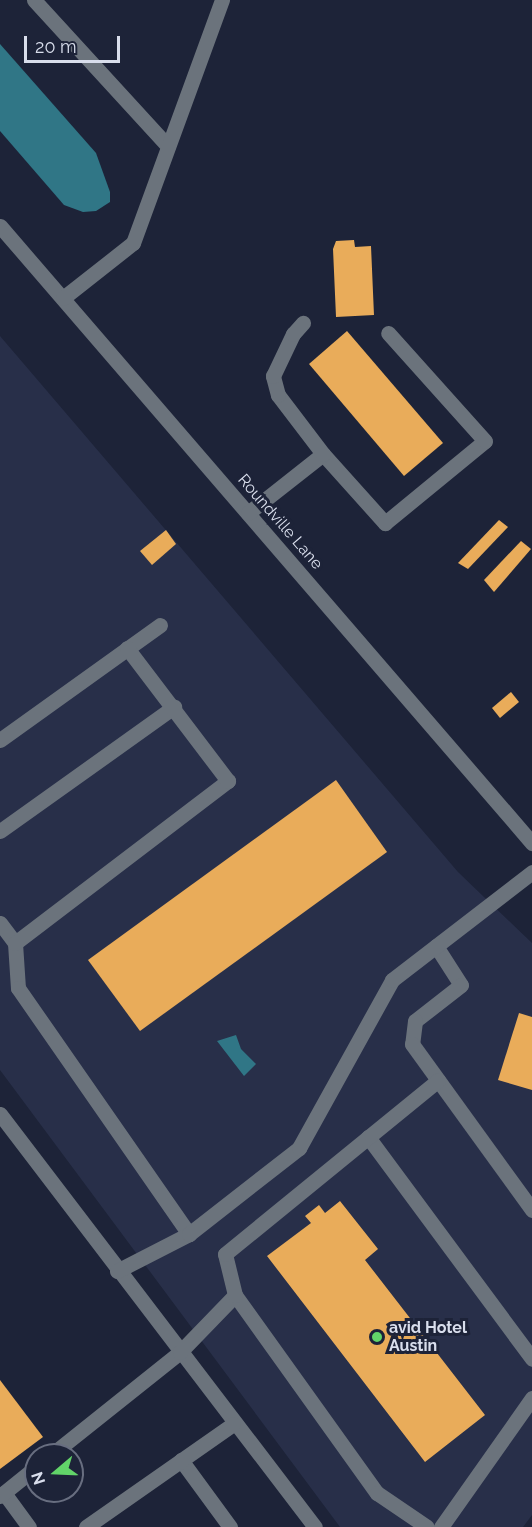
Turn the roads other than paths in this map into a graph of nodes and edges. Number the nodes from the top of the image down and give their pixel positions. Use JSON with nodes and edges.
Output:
{"nodes":[{"id":1,"x":34,"y":0,"type":"edge"},
{"id":2,"x":222,"y":0,"type":"edge"},
{"id":3,"x":168,"y":146,"type":"junction"},
{"id":4,"x":0,"y":226,"type":"edge"},
{"id":5,"x":63,"y":298,"type":"junction"},
{"id":6,"x":303,"y":323,"type":"dead end"},
{"id":7,"x":388,"y":333,"type":"dead end"},
{"id":8,"x":323,"y":454,"type":"junction"},
{"id":9,"x":249,"y":513,"type":"junction"},
{"id":10,"x":160,"y":625,"type":"dead end"},
{"id":11,"x":127,"y":648,"type":"junction"},
{"id":12,"x":174,"y":707,"type":"junction"},
{"id":13,"x":0,"y":740,"type":"edge"},
{"id":14,"x":0,"y":831,"type":"edge"},
{"id":15,"x":532,"y":843,"type":"edge"},
{"id":16,"x":532,"y":872,"type":"edge"},
{"id":17,"x":0,"y":923,"type":"edge"},
{"id":18,"x":15,"y":943,"type":"junction"},
{"id":19,"x":436,"y":946,"type":"junction"},
{"id":20,"x":438,"y":1080,"type":"junction"},
{"id":21,"x":0,"y":1114,"type":"edge"},
{"id":22,"x":368,"y":1137,"type":"junction"},
{"id":23,"x":532,"y":1210,"type":"edge"},
{"id":24,"x":189,"y":1234,"type":"junction"},
{"id":25,"x":117,"y":1271,"type":"junction"},
{"id":26,"x":235,"y":1295,"type":"junction"},
{"id":27,"x":180,"y":1352,"type":"junction"},
{"id":28,"x":532,"y":1359,"type":"edge"},
{"id":29,"x":532,"y":1398,"type":"edge"},
{"id":30,"x":233,"y":1424,"type":"junction"},
{"id":31,"x":66,"y":1443,"type":"edge"},
{"id":32,"x":181,"y":1460,"type":"junction"},
{"id":33,"x":24,"y":1477,"type":"edge"},
{"id":34,"x":2,"y":1494,"type":"edge"},
{"id":35,"x":29,"y":1527,"type":"edge"},
{"id":36,"x":86,"y":1527,"type":"edge"},
{"id":37,"x":230,"y":1527,"type":"edge"},
{"id":38,"x":315,"y":1527,"type":"edge"},
{"id":39,"x":427,"y":1527,"type":"edge"},
{"id":40,"x":441,"y":1527,"type":"edge"}],
"edges":[{"from":1,"to":3,"type":"street"},
{"from":2,"to":3,"type":"street"},
{"from":3,"to":5,"type":"street"},
{"from":4,"to":5,"type":"street","name":"Roundville Lane"},
{"from":5,"to":9,"type":"street","name":"Roundville Lane"},
{"from":6,"to":8,"type":"street"},
{"from":7,"to":8,"type":"street"},
{"from":8,"to":9,"type":"street"},
{"from":9,"to":15,"type":"street","name":"Roundville Lane"},
{"from":10,"to":11,"type":"street"},
{"from":11,"to":12,"type":"street"},
{"from":11,"to":13,"type":"street"},
{"from":12,"to":14,"type":"street"},
{"from":12,"to":18,"type":"street"},
{"from":16,"to":19,"type":"street"},
{"from":17,"to":18,"type":"street"},
{"from":18,"to":24,"type":"street"},
{"from":19,"to":20,"type":"street"},
{"from":19,"to":24,"type":"street"},
{"from":20,"to":22,"type":"street"},
{"from":20,"to":23,"type":"street"},
{"from":21,"to":25,"type":"street"},
{"from":22,"to":26,"type":"street"},
{"from":22,"to":28,"type":"street"},
{"from":24,"to":25,"type":"street"},
{"from":25,"to":27,"type":"street"},
{"from":26,"to":27,"type":"street"},
{"from":26,"to":39,"type":"street"},
{"from":27,"to":30,"type":"street"},
{"from":27,"to":31,"type":"street"},
{"from":29,"to":40,"type":"street"},
{"from":30,"to":32,"type":"street"},
{"from":30,"to":38,"type":"street"},
{"from":32,"to":36,"type":"street"},
{"from":32,"to":37,"type":"street"},
{"from":33,"to":34,"type":"street"},
{"from":34,"to":35,"type":"street"}]}
